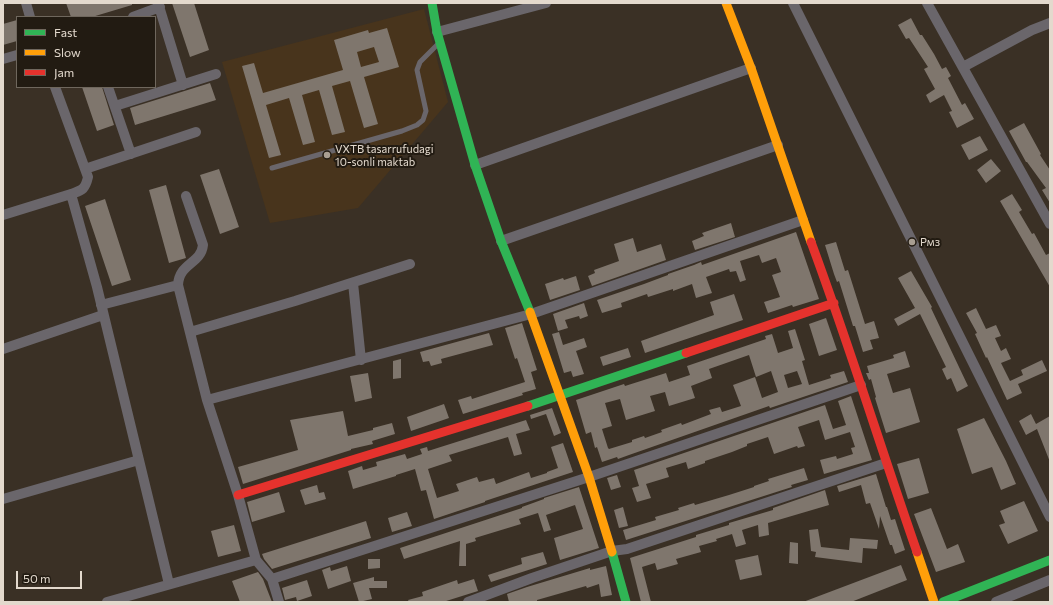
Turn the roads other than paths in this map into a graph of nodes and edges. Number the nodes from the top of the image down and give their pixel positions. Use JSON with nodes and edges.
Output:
{"nodes":[{"id":1,"x":26,"y":3,"type":"edge"},
{"id":2,"x":432,"y":3,"type":"edge"},
{"id":3,"x":546,"y":3,"type":"edge"},
{"id":4,"x":726,"y":3,"type":"edge"},
{"id":5,"x":793,"y":3,"type":"edge"},
{"id":6,"x":927,"y":3,"type":"edge"},
{"id":7,"x":159,"y":5,"type":"edge"},
{"id":8,"x":30,"y":16,"type":"edge"},
{"id":9,"x":135,"y":16,"type":"edge"},
{"id":10,"x":1050,"y":23,"type":"edge"},
{"id":11,"x":437,"y":32,"type":"junction"},
{"id":12,"x":440,"y":42,"type":"junction"},
{"id":13,"x":16,"y":55,"type":"edge"},
{"id":14,"x":3,"y":59,"type":"edge"},
{"id":15,"x":963,"y":67,"type":"junction"},
{"id":16,"x":751,"y":68,"type":"junction"},
{"id":17,"x":216,"y":74,"type":"dead end"},
{"id":18,"x":183,"y":85,"type":"junction"},
{"id":19,"x":55,"y":88,"type":"edge"},
{"id":20,"x":108,"y":88,"type":"edge"},
{"id":21,"x":115,"y":106,"type":"junction"},
{"id":22,"x":196,"y":132,"type":"dead end"},
{"id":23,"x":778,"y":145,"type":"junction"},
{"id":24,"x":131,"y":154,"type":"junction"},
{"id":25,"x":475,"y":165,"type":"junction"},
{"id":26,"x":272,"y":168,"type":"dead end"},
{"id":27,"x":85,"y":169,"type":"junction"},
{"id":28,"x":71,"y":194,"type":"junction"},
{"id":29,"x":186,"y":196,"type":"dead end"},
{"id":30,"x":3,"y":215,"type":"edge"},
{"id":31,"x":803,"y":220,"type":"junction"},
{"id":32,"x":1050,"y":224,"type":"edge"},
{"id":33,"x":501,"y":241,"type":"junction"},
{"id":34,"x":410,"y":264,"type":"dead end"},
{"id":35,"x":353,"y":282,"type":"junction"},
{"id":36,"x":178,"y":285,"type":"junction"},
{"id":37,"x":834,"y":303,"type":"junction"},
{"id":38,"x":102,"y":310,"type":"junction"},
{"id":39,"x":531,"y":314,"type":"junction"},
{"id":40,"x":190,"y":332,"type":"junction"},
{"id":41,"x":3,"y":348,"type":"edge"},
{"id":42,"x":361,"y":360,"type":"junction"},
{"id":43,"x":861,"y":385,"type":"junction"},
{"id":44,"x":560,"y":396,"type":"junction"},
{"id":45,"x":207,"y":400,"type":"junction"},
{"id":46,"x":139,"y":460,"type":"junction"},
{"id":47,"x":886,"y":463,"type":"junction"},
{"id":48,"x":589,"y":476,"type":"junction"},
{"id":49,"x":238,"y":495,"type":"junction"},
{"id":50,"x":3,"y":499,"type":"edge"},
{"id":51,"x":1050,"y":517,"type":"edge"},
{"id":52,"x":612,"y":551,"type":"junction"},
{"id":53,"x":256,"y":560,"type":"junction"},
{"id":54,"x":1050,"y":560,"type":"edge"},
{"id":55,"x":272,"y":579,"type":"junction"},
{"id":56,"x":1050,"y":580,"type":"edge"},
{"id":57,"x":169,"y":584,"type":"junction"},
{"id":58,"x":107,"y":602,"type":"edge"},
{"id":59,"x":279,"y":602,"type":"edge"},
{"id":60,"x":468,"y":602,"type":"edge"},
{"id":61,"x":626,"y":602,"type":"edge"},
{"id":62,"x":934,"y":602,"type":"edge"},
{"id":63,"x":943,"y":602,"type":"edge"},
{"id":64,"x":996,"y":602,"type":"edge"}],
"edges":[{"from":1,"to":8,"type":"street"},
{"from":2,"to":11,"type":"street"},
{"from":3,"to":11,"type":"street"},
{"from":4,"to":16,"type":"street"},
{"from":5,"to":51,"type":"street"},
{"from":6,"to":15,"type":"street"},
{"from":7,"to":9,"type":"street"},
{"from":7,"to":18,"type":"street"},
{"from":10,"to":15,"type":"street"},
{"from":11,"to":12,"type":"street"},
{"from":12,"to":25,"type":"street"},
{"from":12,"to":26,"type":"lane"},
{"from":13,"to":14,"type":"street"},
{"from":15,"to":32,"type":"street"},
{"from":16,"to":23,"type":"street"},
{"from":16,"to":25,"type":"street"},
{"from":17,"to":18,"type":"street"},
{"from":18,"to":21,"type":"street"},
{"from":19,"to":27,"type":"street"},
{"from":20,"to":21,"type":"street"},
{"from":21,"to":24,"type":"street"},
{"from":22,"to":24,"type":"street"},
{"from":23,"to":31,"type":"street"},
{"from":23,"to":33,"type":"street"},
{"from":24,"to":27,"type":"street"},
{"from":25,"to":33,"type":"street"},
{"from":27,"to":28,"type":"street"},
{"from":28,"to":30,"type":"street"},
{"from":28,"to":38,"type":"street"},
{"from":29,"to":36,"type":"street"},
{"from":31,"to":37,"type":"street"},
{"from":31,"to":39,"type":"street"},
{"from":33,"to":39,"type":"street"},
{"from":34,"to":35,"type":"street"},
{"from":35,"to":40,"type":"street"},
{"from":35,"to":42,"type":"street"},
{"from":36,"to":38,"type":"street"},
{"from":36,"to":40,"type":"street"},
{"from":37,"to":43,"type":"street"},
{"from":37,"to":44,"type":"street"},
{"from":38,"to":41,"type":"street"},
{"from":38,"to":46,"type":"street"},
{"from":39,"to":42,"type":"street"},
{"from":39,"to":44,"type":"street"},
{"from":40,"to":45,"type":"street"},
{"from":42,"to":45,"type":"street"},
{"from":43,"to":47,"type":"street"},
{"from":43,"to":48,"type":"street"},
{"from":44,"to":48,"type":"street"},
{"from":44,"to":49,"type":"street"},
{"from":45,"to":49,"type":"street"},
{"from":46,"to":50,"type":"street"},
{"from":46,"to":57,"type":"street"},
{"from":47,"to":52,"type":"street"},
{"from":47,"to":62,"type":"street"},
{"from":48,"to":52,"type":"street"},
{"from":48,"to":55,"type":"street"},
{"from":49,"to":53,"type":"street"},
{"from":52,"to":60,"type":"street"},
{"from":52,"to":61,"type":"street"},
{"from":53,"to":55,"type":"street"},
{"from":53,"to":57,"type":"street"},
{"from":54,"to":63,"type":"street"},
{"from":55,"to":59,"type":"street"},
{"from":56,"to":64,"type":"street"},
{"from":57,"to":58,"type":"street"}]}
